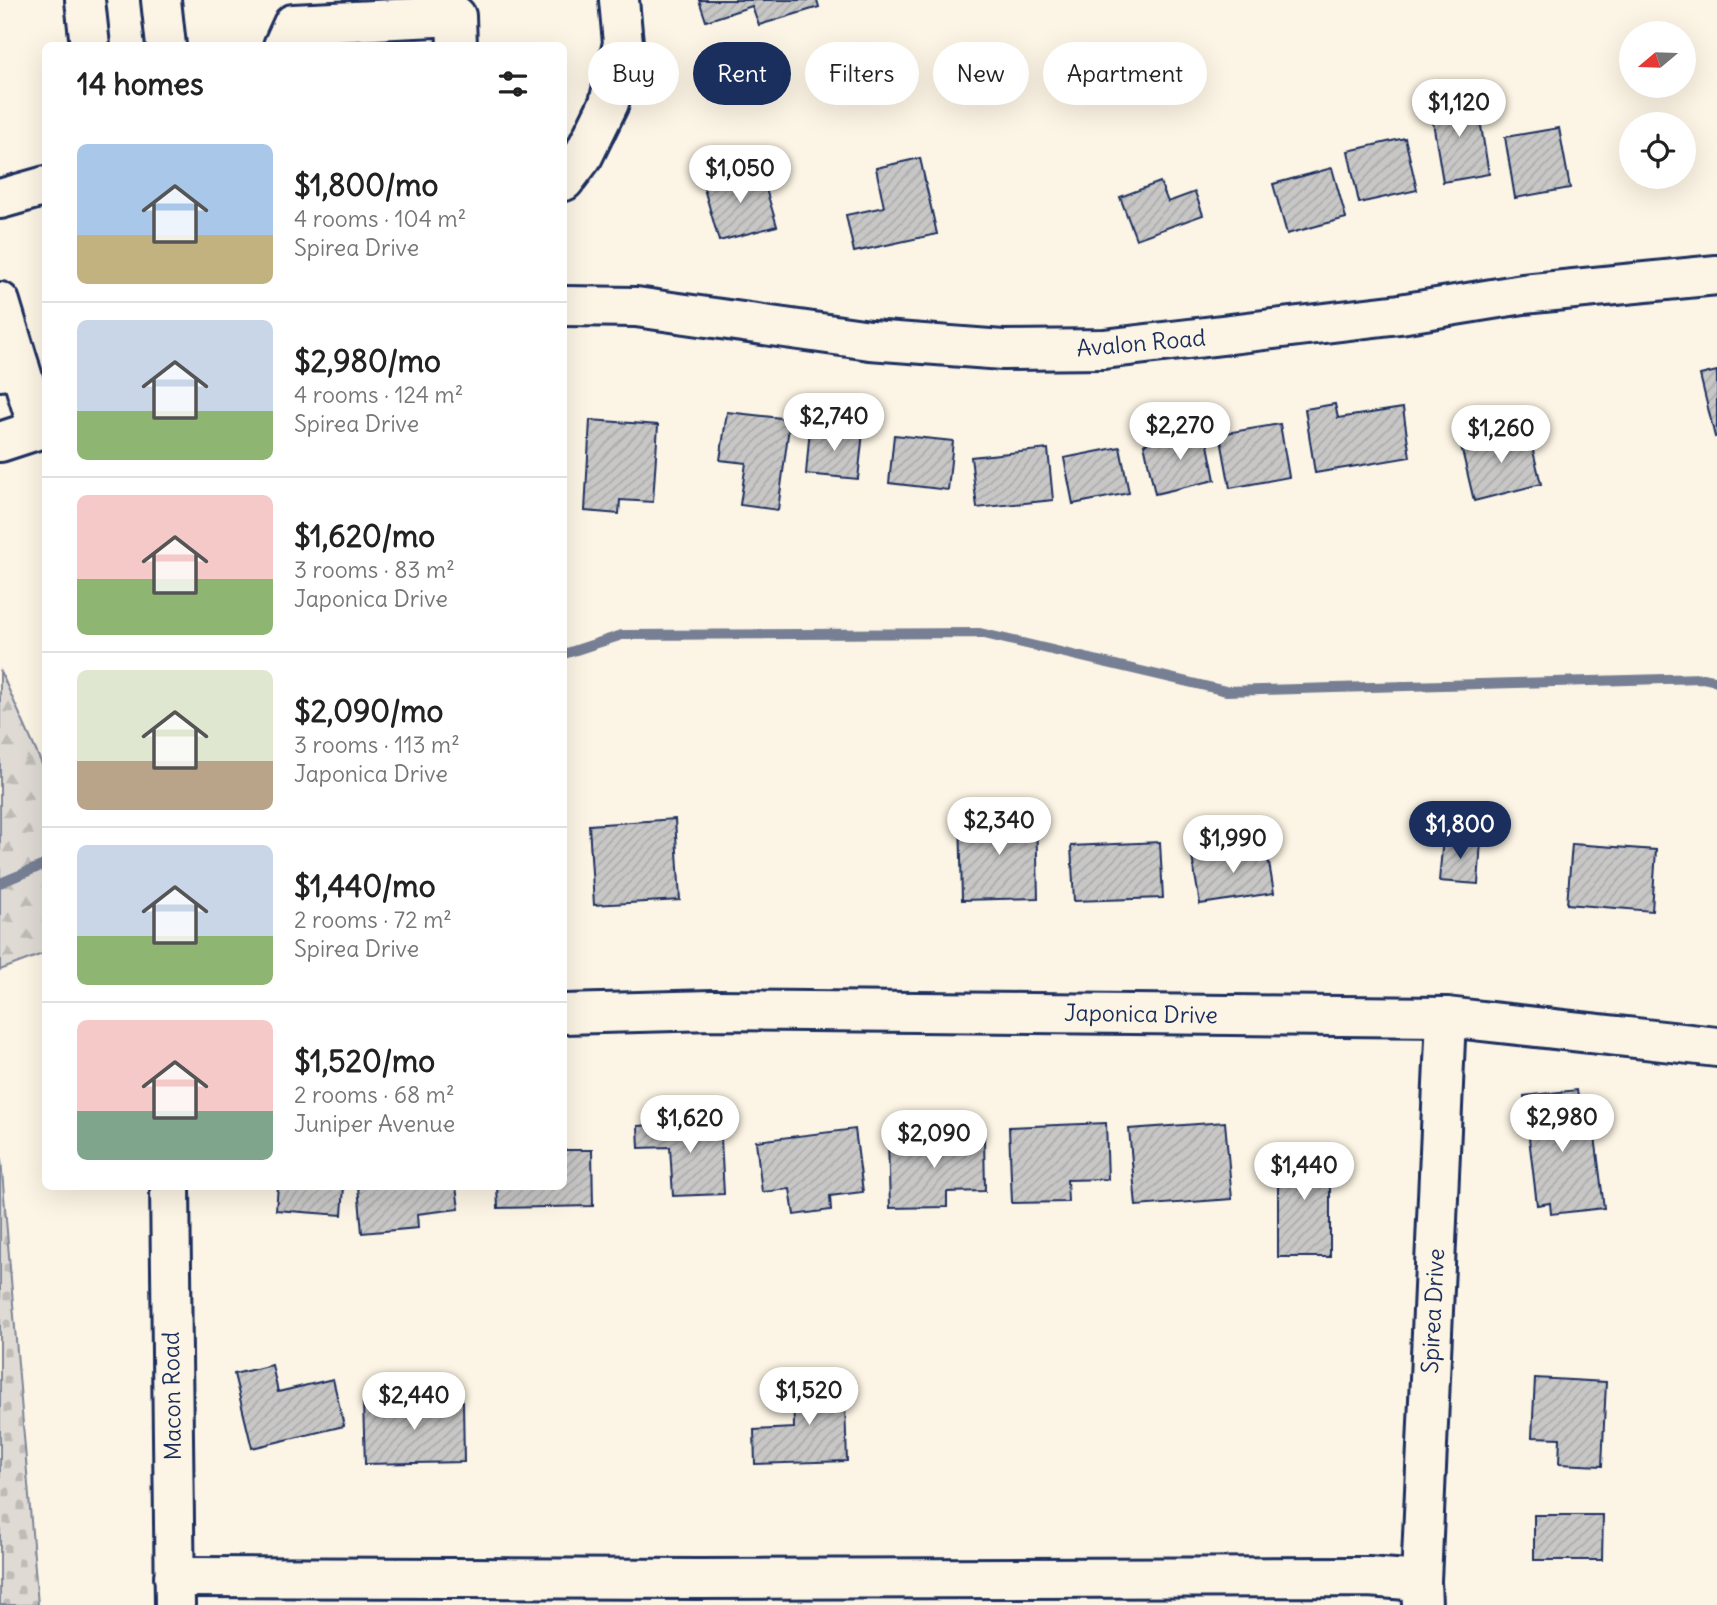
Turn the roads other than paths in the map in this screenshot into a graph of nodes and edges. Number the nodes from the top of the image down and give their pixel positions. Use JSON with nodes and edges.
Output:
{"nodes":[{"id":1,"x":85,"y":0,"type":"edge"},
{"id":2,"x":161,"y":0,"type":"edge"},
{"id":3,"x":619,"y":0,"type":"edge"},
{"id":4,"x":90,"y":42,"type":"edge"},
{"id":5,"x":166,"y":42,"type":"edge"},
{"id":6,"x":285,"y":42,"type":"edge"},
{"id":7,"x":457,"y":42,"type":"edge"},
{"id":8,"x":567,"y":177,"type":"edge"},
{"id":9,"x":42,"y":187,"type":"edge"},
{"id":10,"x":0,"y":200,"type":"edge"},
{"id":11,"x":1717,"y":275,"type":"edge"},
{"id":12,"x":0,"y":302,"type":"edge"},
{"id":13,"x":567,"y":306,"type":"edge"},
{"id":14,"x":10,"y":368,"type":"edge"},
{"id":15,"x":42,"y":428,"type":"edge"},
{"id":16,"x":0,"y":442,"type":"edge"},
{"id":17,"x":567,"y":1014,"type":"edge"},
{"id":18,"x":1446,"y":1017,"type":"junction"},
{"id":19,"x":1717,"y":1047,"type":"edge"},
{"id":20,"x":170,"y":1190,"type":"edge"},
{"id":21,"x":174,"y":1591,"type":"edge"},
{"id":22,"x":701,"y":1592,"type":"edge"},
{"id":23,"x":1422,"y":1593,"type":"edge"}],
"edges":[{"from":1,"to":4,"type":"street"},
{"from":2,"to":5,"type":"street"},
{"from":3,"to":8,"type":"street"},
{"from":6,"to":7,"type":"street"},
{"from":9,"to":10,"type":"street"},
{"from":11,"to":13,"type":"street","name":"Avalon Road"},
{"from":12,"to":14,"type":"street"},
{"from":14,"to":15,"type":"street"},
{"from":15,"to":16,"type":"street"},
{"from":17,"to":18,"type":"street","name":"Japonica Drive"},
{"from":18,"to":19,"type":"street","name":"Japonica Drive"},
{"from":18,"to":23,"type":"street","name":"Spirea Drive"},
{"from":20,"to":21,"type":"street","name":"Macon Road"},
{"from":21,"to":22,"type":"street"},
{"from":22,"to":23,"type":"street"}]}
